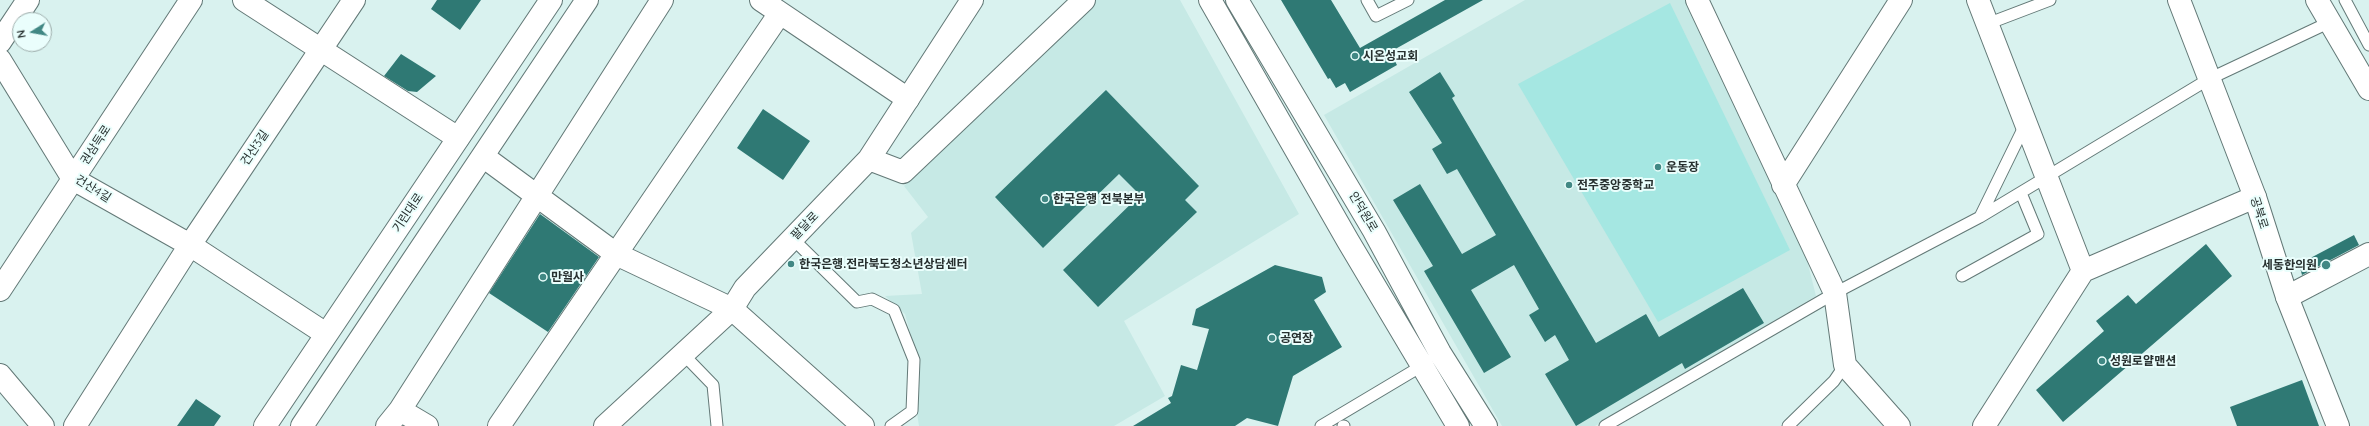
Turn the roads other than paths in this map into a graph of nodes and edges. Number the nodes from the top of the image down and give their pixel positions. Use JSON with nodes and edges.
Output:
{"nodes":[{"id":1,"x":28,"y":0,"type":"edge"},
{"id":2,"x":191,"y":0,"type":"edge"},
{"id":3,"x":244,"y":0,"type":"edge"},
{"id":4,"x":354,"y":0,"type":"edge"},
{"id":5,"x":551,"y":0,"type":"edge"},
{"id":6,"x":588,"y":0,"type":"edge"},
{"id":7,"x":662,"y":0,"type":"edge"},
{"id":8,"x":761,"y":0,"type":"edge"},
{"id":9,"x":972,"y":0,"type":"edge"},
{"id":10,"x":1084,"y":0,"type":"edge"},
{"id":11,"x":1210,"y":0,"type":"edge"},
{"id":12,"x":1237,"y":0,"type":"edge"},
{"id":13,"x":1367,"y":0,"type":"edge"},
{"id":14,"x":1408,"y":0,"type":"edge"},
{"id":15,"x":1697,"y":0,"type":"edge"},
{"id":16,"x":1901,"y":0,"type":"edge"},
{"id":17,"x":1978,"y":0,"type":"edge"},
{"id":18,"x":2050,"y":0,"type":"edge"},
{"id":19,"x":2179,"y":0,"type":"edge"},
{"id":20,"x":2317,"y":0,"type":"edge"},
{"id":21,"x":2345,"y":0,"type":"edge"},
{"id":22,"x":780,"y":13,"type":"junction"},
{"id":23,"x":2330,"y":22,"type":"junction"},
{"id":24,"x":1987,"y":24,"type":"junction"},
{"id":25,"x":0,"y":42,"type":"edge"},
{"id":26,"x":2369,"y":45,"type":"edge"},
{"id":27,"x":321,"y":51,"type":"junction"},
{"id":28,"x":0,"y":60,"type":"edge"},
{"id":29,"x":2209,"y":79,"type":"junction"},
{"id":30,"x":2369,"y":89,"type":"edge"},
{"id":31,"x":908,"y":99,"type":"junction"},
{"id":32,"x":2025,"y":125,"type":"junction"},
{"id":33,"x":458,"y":138,"type":"junction"},
{"id":34,"x":484,"y":157,"type":"junction"},
{"id":35,"x":869,"y":159,"type":"junction"},
{"id":36,"x":2046,"y":177,"type":"junction"},
{"id":37,"x":74,"y":179,"type":"junction"},
{"id":38,"x":1783,"y":185,"type":"junction"},
{"id":39,"x":2021,"y":193,"type":"junction"},
{"id":40,"x":537,"y":197,"type":"junction"},
{"id":41,"x":2255,"y":197,"type":"junction"},
{"id":42,"x":1980,"y":217,"type":"junction"},
{"id":43,"x":793,"y":239,"type":"junction"},
{"id":44,"x":190,"y":245,"type":"junction"},
{"id":45,"x":616,"y":254,"type":"junction"},
{"id":46,"x":2369,"y":254,"type":"edge"},
{"id":47,"x":2083,"y":271,"type":"junction"},
{"id":48,"x":1962,"y":276,"type":"dead end"},
{"id":49,"x":0,"y":290,"type":"edge"},
{"id":50,"x":1835,"y":293,"type":"junction"},
{"id":51,"x":2287,"y":297,"type":"junction"},
{"id":52,"x":732,"y":309,"type":"junction"},
{"id":53,"x":326,"y":334,"type":"junction"},
{"id":54,"x":682,"y":353,"type":"junction"},
{"id":55,"x":1440,"y":353,"type":"junction"},
{"id":56,"x":1845,"y":365,"type":"junction"},
{"id":57,"x":1422,"y":366,"type":"junction"},
{"id":58,"x":0,"y":375,"type":"edge"},
{"id":59,"x":394,"y":418,"type":"edge"},
{"id":60,"x":43,"y":426,"type":"edge"},
{"id":61,"x":75,"y":426,"type":"edge"},
{"id":62,"x":265,"y":426,"type":"edge"},
{"id":63,"x":302,"y":426,"type":"edge"},
{"id":64,"x":427,"y":426,"type":"edge"},
{"id":65,"x":499,"y":426,"type":"edge"},
{"id":66,"x":605,"y":426,"type":"edge"},
{"id":67,"x":717,"y":426,"type":"edge"},
{"id":68,"x":863,"y":426,"type":"edge"},
{"id":69,"x":891,"y":426,"type":"edge"},
{"id":70,"x":1321,"y":426,"type":"edge"},
{"id":71,"x":1458,"y":426,"type":"edge"},
{"id":72,"x":1486,"y":426,"type":"edge"},
{"id":73,"x":1605,"y":426,"type":"edge"},
{"id":74,"x":1788,"y":426,"type":"edge"},
{"id":75,"x":1899,"y":426,"type":"edge"},
{"id":76,"x":1984,"y":426,"type":"edge"},
{"id":77,"x":2338,"y":426,"type":"edge"}],
"edges":[{"from":1,"to":25,"type":"street"},
{"from":2,"to":37,"type":"street","name":"권삼득로"},
{"from":3,"to":27,"type":"street"},
{"from":4,"to":27,"type":"street","name":"건산3길"},
{"from":5,"to":33,"type":"street","name":"기린대로"},
{"from":6,"to":34,"type":"street"},
{"from":7,"to":40,"type":"street"},
{"from":8,"to":22,"type":"street"},
{"from":9,"to":31,"type":"street","name":"팔달로"},
{"from":10,"to":35,"type":"street"},
{"from":11,"to":57,"type":"street"},
{"from":12,"to":55,"type":"street","name":"안덕원로"},
{"from":13,"to":14,"type":"lane"},
{"from":15,"to":38,"type":"street"},
{"from":16,"to":38,"type":"street"},
{"from":17,"to":24,"type":"street"},
{"from":18,"to":24,"type":"lane"},
{"from":19,"to":29,"type":"street","name":"공북로"},
{"from":20,"to":23,"type":"street"},
{"from":21,"to":26,"type":"lane"},
{"from":22,"to":31,"type":"street"},
{"from":22,"to":45,"type":"street"},
{"from":23,"to":29,"type":"lane"},
{"from":23,"to":30,"type":"street"},
{"from":24,"to":32,"type":"street"},
{"from":27,"to":33,"type":"street"},
{"from":27,"to":44,"type":"street","name":"건산3길"},
{"from":28,"to":37,"type":"street","name":"건산4길"},
{"from":29,"to":36,"type":"lane"},
{"from":29,"to":41,"type":"street","name":"공북로"},
{"from":31,"to":35,"type":"street","name":"팔달로"},
{"from":32,"to":36,"type":"street"},
{"from":32,"to":42,"type":"lane"},
{"from":33,"to":53,"type":"street","name":"기린대로"},
{"from":34,"to":40,"type":"street"},
{"from":34,"to":63,"type":"street"},
{"from":35,"to":43,"type":"street","name":"팔달로"},
{"from":36,"to":39,"type":"lane"},
{"from":36,"to":47,"type":"street"},
{"from":37,"to":44,"type":"street","name":"건산4길"},
{"from":37,"to":49,"type":"street","name":"권삼득로"},
{"from":38,"to":50,"type":"street"},
{"from":39,"to":42,"type":"lane"},
{"from":39,"to":48,"type":"lane"},
{"from":40,"to":45,"type":"street"},
{"from":40,"to":59,"type":"street"},
{"from":41,"to":47,"type":"street"},
{"from":41,"to":51,"type":"street","name":"공북로"},
{"from":42,"to":50,"type":"lane"},
{"from":43,"to":52,"type":"street","name":"팔달로"},
{"from":43,"to":69,"type":"lane"},
{"from":44,"to":53,"type":"street","name":"건산4길"},
{"from":44,"to":61,"type":"street"},
{"from":45,"to":52,"type":"street"},
{"from":45,"to":65,"type":"street"},
{"from":46,"to":51,"type":"street"},
{"from":47,"to":76,"type":"street"},
{"from":50,"to":56,"type":"street"},
{"from":50,"to":73,"type":"lane"},
{"from":51,"to":77,"type":"street","name":"공북로"},
{"from":52,"to":54,"type":"street","name":"팔달로"},
{"from":52,"to":68,"type":"street"},
{"from":53,"to":62,"type":"street","name":"기린대로"},
{"from":54,"to":66,"type":"street","name":"팔달로"},
{"from":54,"to":67,"type":"lane"},
{"from":55,"to":57,"type":"lane"},
{"from":55,"to":72,"type":"street","name":"안덕원로"},
{"from":56,"to":74,"type":"lane"},
{"from":56,"to":75,"type":"street"},
{"from":57,"to":70,"type":"lane"},
{"from":57,"to":71,"type":"street"},
{"from":58,"to":60,"type":"street"},
{"from":59,"to":64,"type":"street"}]}
